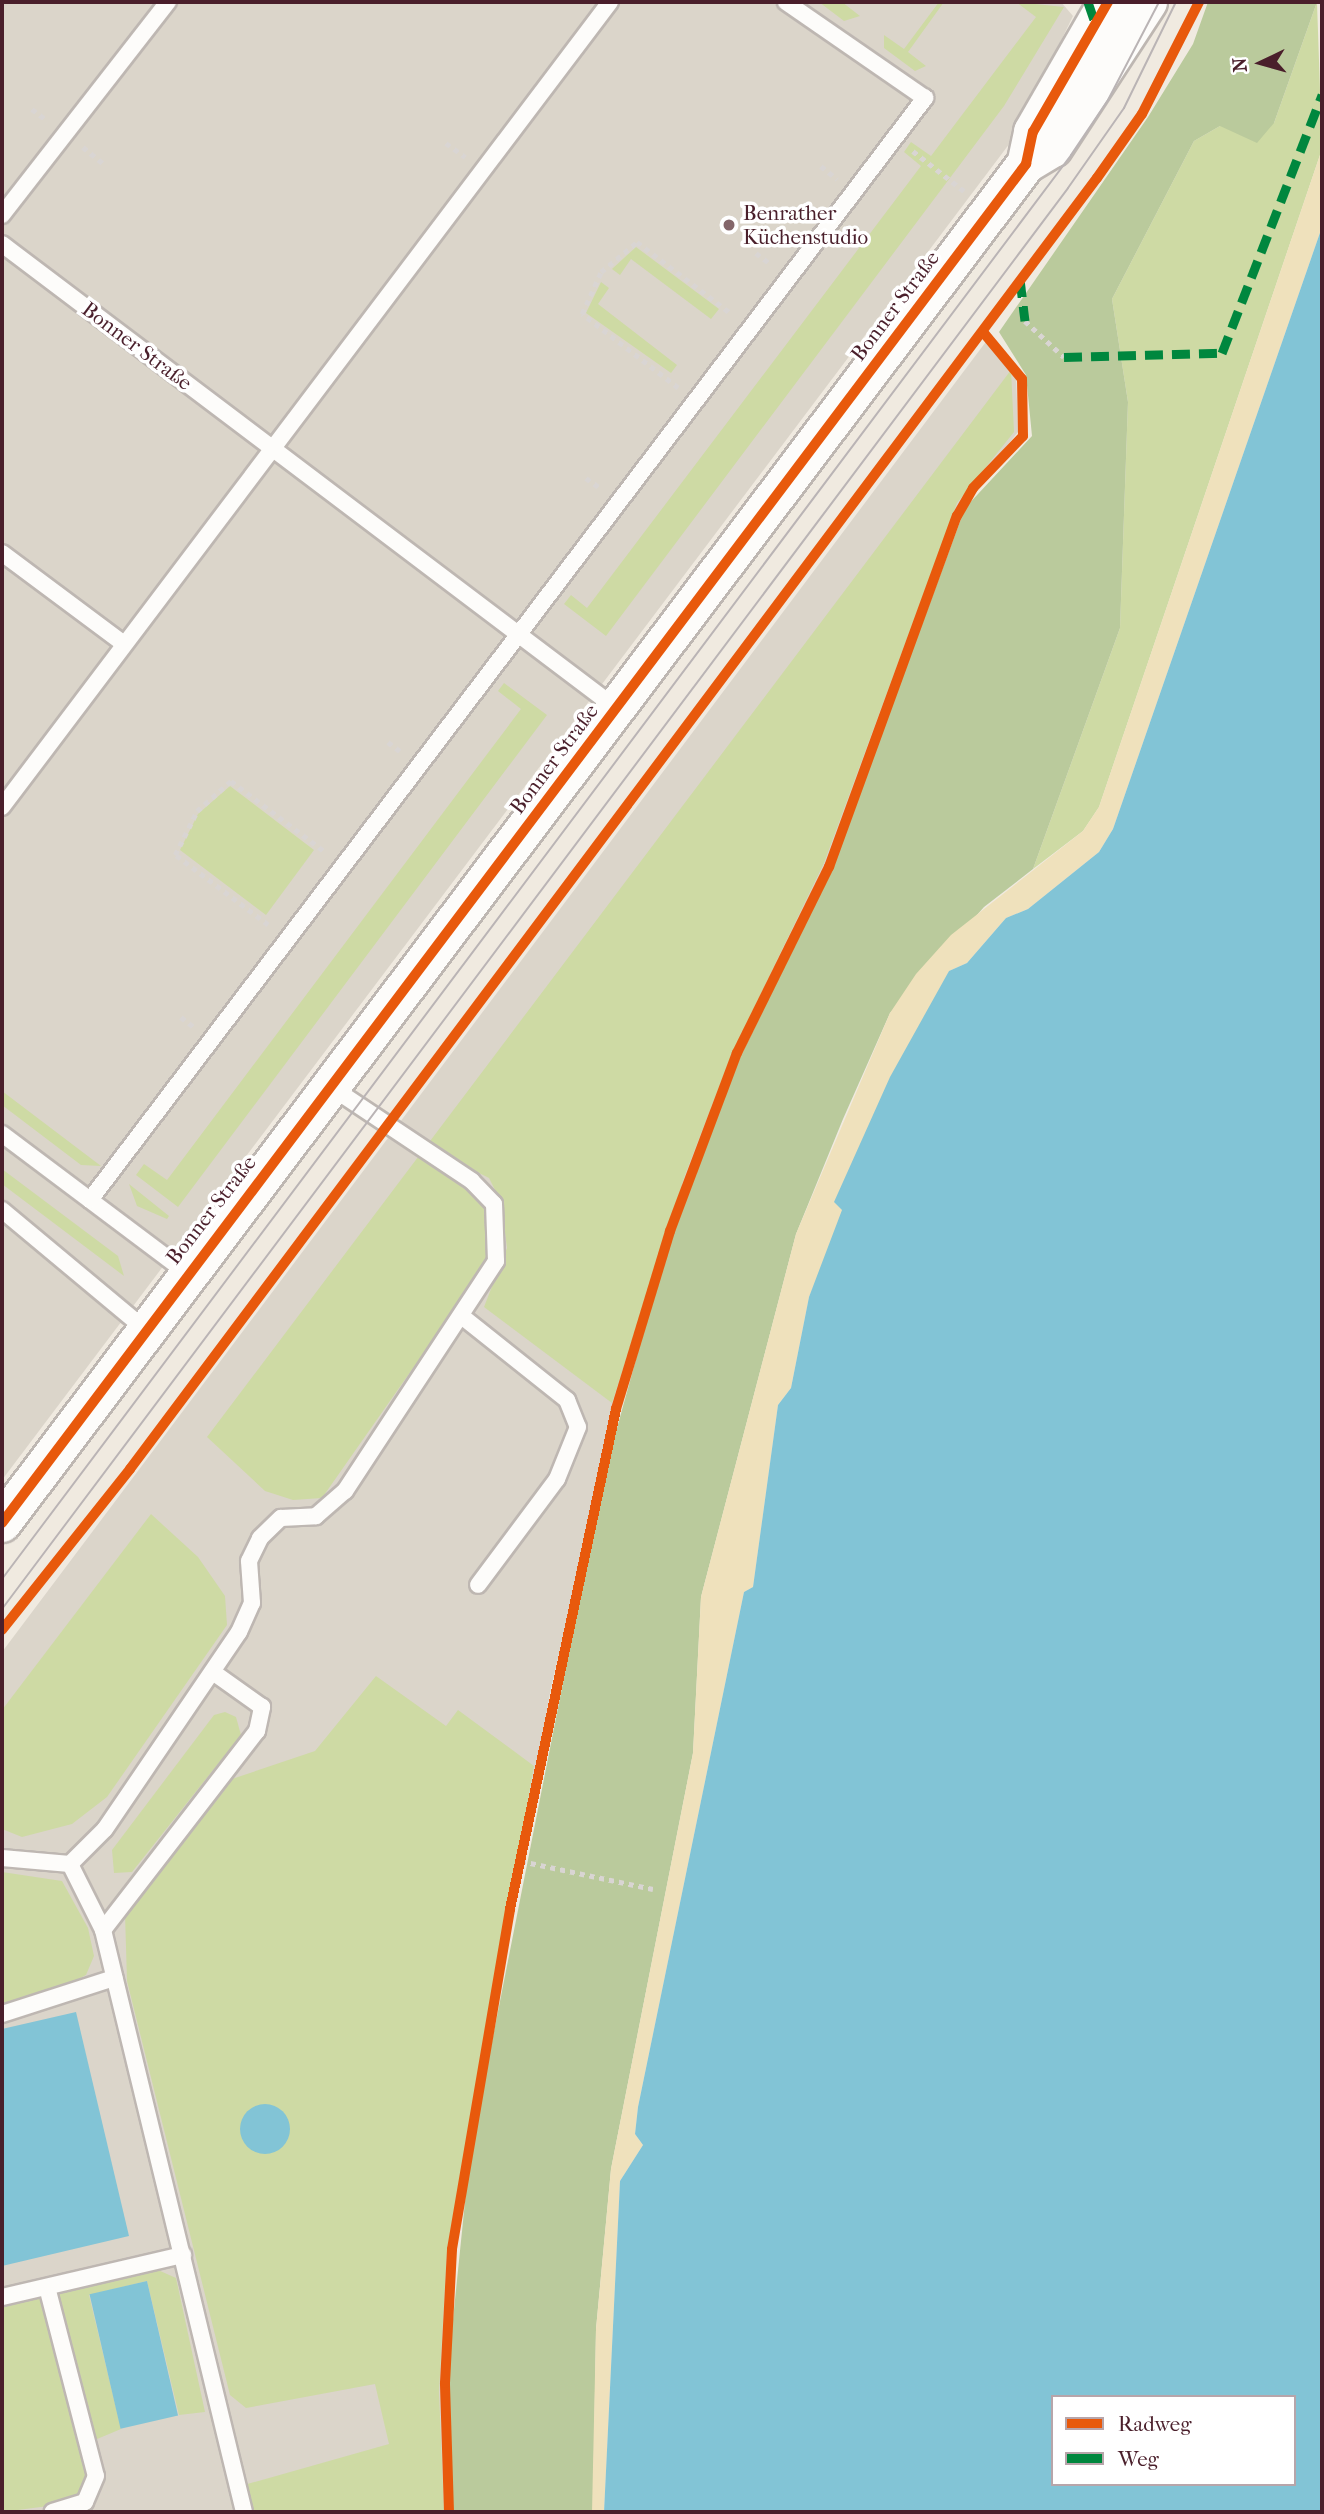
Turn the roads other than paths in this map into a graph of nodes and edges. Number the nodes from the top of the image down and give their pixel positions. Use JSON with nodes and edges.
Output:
{"nodes":[{"id":1,"x":168,"y":2,"type":"edge"},
{"id":2,"x":610,"y":2,"type":"edge"},
{"id":3,"x":786,"y":2,"type":"edge"},
{"id":4,"x":1108,"y":2,"type":"edge"},
{"id":5,"x":1148,"y":2,"type":"edge"},
{"id":6,"x":1026,"y":164,"type":"junction"},
{"id":7,"x":2,"y":215,"type":"edge"},
{"id":8,"x":2,"y":244,"type":"edge"},
{"id":9,"x":271,"y":448,"type":"junction"},
{"id":10,"x":2,"y":553,"type":"edge"},
{"id":11,"x":520,"y":636,"type":"junction"},
{"id":12,"x":124,"y":644,"type":"junction"},
{"id":13,"x":616,"y":708,"type":"junction"},
{"id":14,"x":2,"y":807,"type":"edge"},
{"id":15,"x":331,"y":1087,"type":"junction"},
{"id":16,"x":2,"y":1134,"type":"edge"},
{"id":17,"x":90,"y":1199,"type":"junction"},
{"id":18,"x":2,"y":1210,"type":"edge"},
{"id":19,"x":187,"y":1273,"type":"junction"},
{"id":20,"x":464,"y":1318,"type":"junction"},
{"id":21,"x":146,"y":1330,"type":"junction"},
{"id":22,"x":2,"y":1523,"type":"edge"},
{"id":23,"x":478,"y":1585,"type":"dead end"},
{"id":24,"x":213,"y":1672,"type":"junction"},
{"id":25,"x":2,"y":1858,"type":"edge"},
{"id":26,"x":70,"y":1864,"type":"junction"},
{"id":27,"x":103,"y":1930,"type":"junction"},
{"id":28,"x":114,"y":1978,"type":"junction"},
{"id":29,"x":2,"y":2014,"type":"edge"},
{"id":30,"x":183,"y":2255,"type":"junction"},
{"id":31,"x":47,"y":2287,"type":"junction"},
{"id":32,"x":2,"y":2297,"type":"edge"},
{"id":33,"x":53,"y":2512,"type":"edge"},
{"id":34,"x":244,"y":2512,"type":"edge"}],
"edges":[{"from":1,"to":7,"type":"lane"},
{"from":2,"to":9,"type":"lane"},
{"from":3,"to":11,"type":"lane"},
{"from":4,"to":6,"type":"main road","name":"Bonner Straße"},
{"from":5,"to":6,"type":"main road","name":"Bonner Straße"},
{"from":6,"to":13,"type":"main road","name":"Bonner Straße"},
{"from":8,"to":9,"type":"lane","name":"Bonner Straße"},
{"from":9,"to":11,"type":"lane","name":"Bonner Straße"},
{"from":9,"to":12,"type":"lane"},
{"from":10,"to":12,"type":"lane"},
{"from":11,"to":13,"type":"lane","name":"Bonner Straße"},
{"from":11,"to":17,"type":"lane"},
{"from":12,"to":14,"type":"lane"},
{"from":13,"to":15,"type":"main road","name":"Bonner Straße"},
{"from":15,"to":19,"type":"main road","name":"Bonner Straße"},
{"from":15,"to":20,"type":"lane"},
{"from":16,"to":17,"type":"lane","name":"Bonner Straße"},
{"from":17,"to":19,"type":"lane","name":"Bonner Straße"},
{"from":18,"to":21,"type":"lane"},
{"from":19,"to":21,"type":"main road","name":"Bonner Straße"},
{"from":20,"to":23,"type":"lane"},
{"from":20,"to":24,"type":"lane"},
{"from":21,"to":22,"type":"main road","name":"Bonner Straße"},
{"from":24,"to":26,"type":"lane"},
{"from":24,"to":27,"type":"lane"},
{"from":25,"to":26,"type":"lane"},
{"from":26,"to":27,"type":"lane"},
{"from":27,"to":28,"type":"lane"},
{"from":28,"to":29,"type":"lane"},
{"from":28,"to":30,"type":"lane"},
{"from":30,"to":31,"type":"lane"},
{"from":30,"to":34,"type":"lane"},
{"from":31,"to":32,"type":"lane"},
{"from":31,"to":33,"type":"lane"}]}
